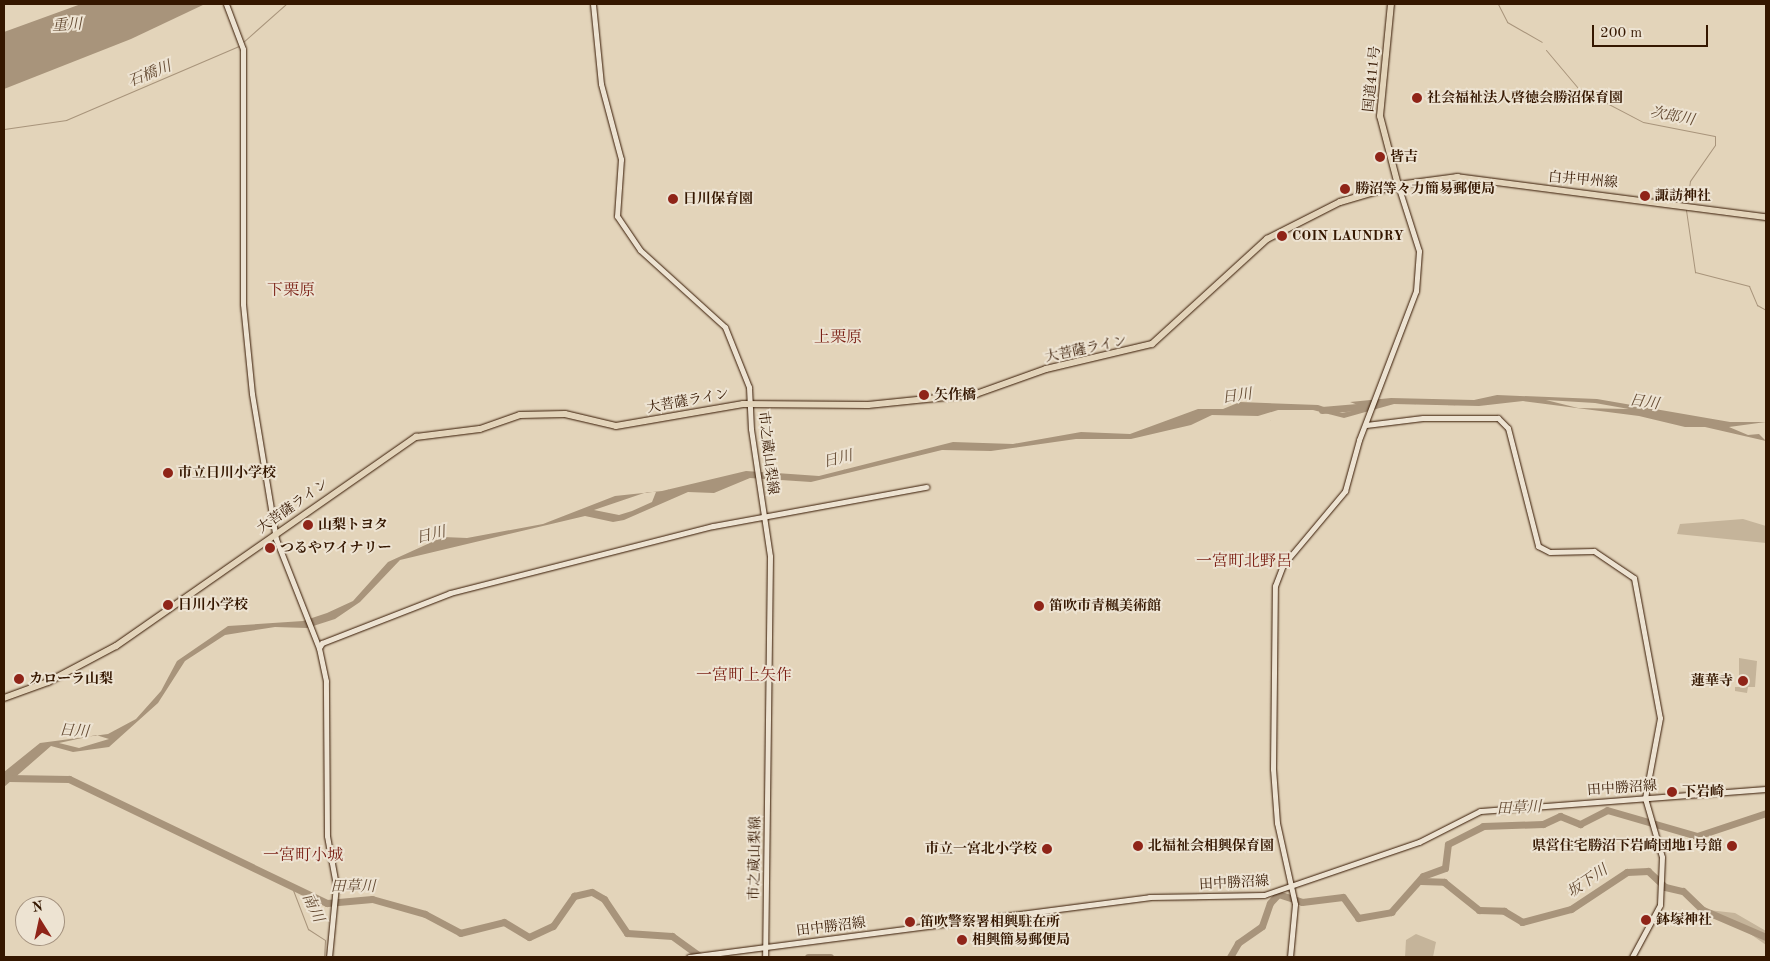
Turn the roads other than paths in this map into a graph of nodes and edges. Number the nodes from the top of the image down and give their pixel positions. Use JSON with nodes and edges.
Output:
{"nodes":[{"id":1,"x":226,"y":4,"type":"edge"},
{"id":2,"x":593,"y":4,"type":"edge"},
{"id":3,"x":1391,"y":4,"type":"edge"},
{"id":4,"x":1398,"y":185,"type":"junction"},
{"id":5,"x":1766,"y":217,"type":"edge"},
{"id":6,"x":751,"y":404,"type":"junction"},
{"id":7,"x":1366,"y":422,"type":"junction"},
{"id":8,"x":926,"y":487,"type":"dead end"},
{"id":9,"x":765,"y":516,"type":"junction"},
{"id":10,"x":275,"y":534,"type":"junction"},
{"id":11,"x":319,"y":648,"type":"junction"},
{"id":12,"x":4,"y":698,"type":"edge"},
{"id":13,"x":1766,"y":789,"type":"edge"},
{"id":14,"x":1646,"y":798,"type":"junction"},
{"id":15,"x":1291,"y":886,"type":"junction"},
{"id":16,"x":766,"y":947,"type":"junction"},
{"id":17,"x":329,"y":957,"type":"edge"},
{"id":18,"x":690,"y":957,"type":"edge"},
{"id":19,"x":766,"y":957,"type":"edge"},
{"id":20,"x":1290,"y":957,"type":"edge"},
{"id":21,"x":1632,"y":957,"type":"edge"}],
"edges":[{"from":1,"to":10,"type":"street"},
{"from":2,"to":6,"type":"street","name":"市之蔵山梨線"},
{"from":3,"to":4,"type":"highway","name":"国道411号"},
{"from":4,"to":5,"type":"main road","name":"白井甲州線"},
{"from":4,"to":6,"type":"highway","name":"大菩薩ライン"},
{"from":4,"to":7,"type":"street"},
{"from":6,"to":9,"type":"street","name":"市之蔵山梨線"},
{"from":6,"to":10,"type":"highway","name":"大菩薩ライン"},
{"from":7,"to":14,"type":"street"},
{"from":7,"to":15,"type":"street"},
{"from":8,"to":9,"type":"street"},
{"from":9,"to":11,"type":"street"},
{"from":9,"to":16,"type":"street","name":"市之蔵山梨線"},
{"from":10,"to":11,"type":"street"},
{"from":10,"to":12,"type":"highway","name":"大菩薩ライン"},
{"from":11,"to":17,"type":"street"},
{"from":13,"to":14,"type":"street","name":"田中勝沼線"},
{"from":14,"to":15,"type":"street","name":"田中勝沼線"},
{"from":14,"to":21,"type":"street"},
{"from":15,"to":16,"type":"street","name":"田中勝沼線"},
{"from":15,"to":20,"type":"street"},
{"from":16,"to":18,"type":"street","name":"田中勝沼線"},
{"from":16,"to":19,"type":"street","name":"市之蔵山梨線"}]}
